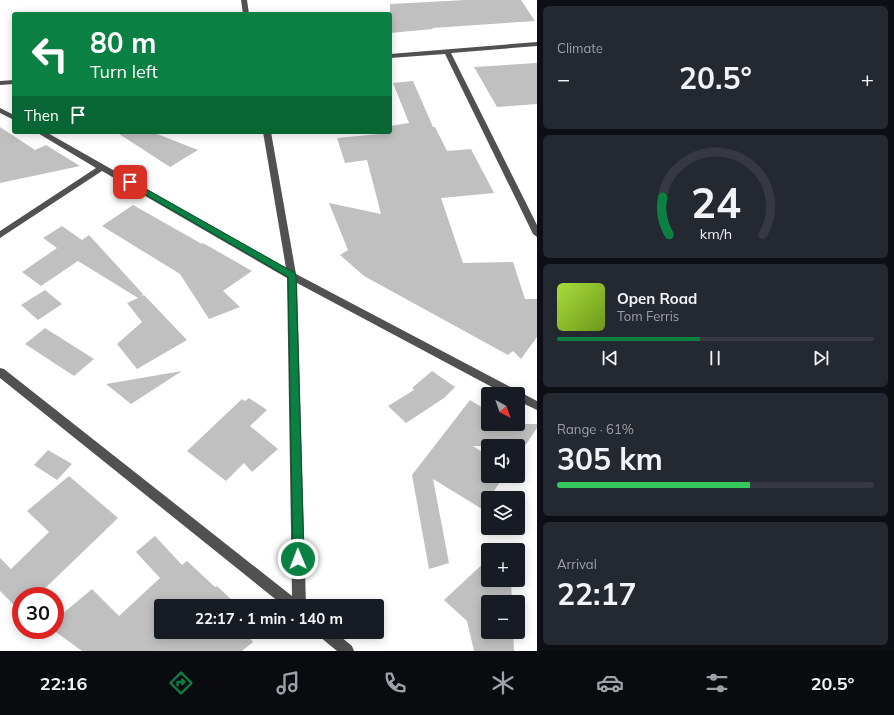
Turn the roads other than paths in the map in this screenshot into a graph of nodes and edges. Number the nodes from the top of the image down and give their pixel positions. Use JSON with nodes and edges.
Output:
{"nodes":[{"id":1,"x":244,"y":0,"type":"edge"},
{"id":2,"x":246,"y":12,"type":"edge"},
{"id":3,"x":537,"y":44,"type":"edge"},
{"id":4,"x":448,"y":53,"type":"junction"},
{"id":5,"x":392,"y":56,"type":"edge"},
{"id":6,"x":12,"y":82,"type":"edge"},
{"id":7,"x":0,"y":83,"type":"edge"},
{"id":8,"x":0,"y":110,"type":"edge"},
{"id":9,"x":12,"y":117,"type":"edge"},
{"id":10,"x":44,"y":134,"type":"edge"},
{"id":11,"x":267,"y":134,"type":"edge"},
{"id":12,"x":103,"y":167,"type":"junction"},
{"id":13,"x":537,"y":234,"type":"edge"},
{"id":14,"x":0,"y":235,"type":"edge"},
{"id":15,"x":292,"y":276,"type":"junction"},
{"id":16,"x":0,"y":372,"type":"edge"},
{"id":17,"x":501,"y":387,"type":"edge"},
{"id":18,"x":525,"y":400,"type":"edge"},
{"id":19,"x":537,"y":406,"type":"edge"},
{"id":20,"x":285,"y":599,"type":"edge"},
{"id":21,"x":299,"y":599,"type":"edge"},
{"id":22,"x":333,"y":639,"type":"edge"},
{"id":23,"x":347,"y":651,"type":"edge"}],
"edges":[{"from":1,"to":2,"type":"street"},
{"from":3,"to":4,"type":"street"},
{"from":4,"to":5,"type":"street"},
{"from":4,"to":13,"type":"street"},
{"from":6,"to":7,"type":"street"},
{"from":8,"to":9,"type":"street"},
{"from":10,"to":12,"type":"street"},
{"from":11,"to":15,"type":"street"},
{"from":12,"to":14,"type":"street"},
{"from":12,"to":15,"type":"street"},
{"from":15,"to":17,"type":"street"},
{"from":15,"to":21,"type":"street"},
{"from":16,"to":20,"type":"street"},
{"from":18,"to":19,"type":"street"},
{"from":22,"to":23,"type":"street"}]}
